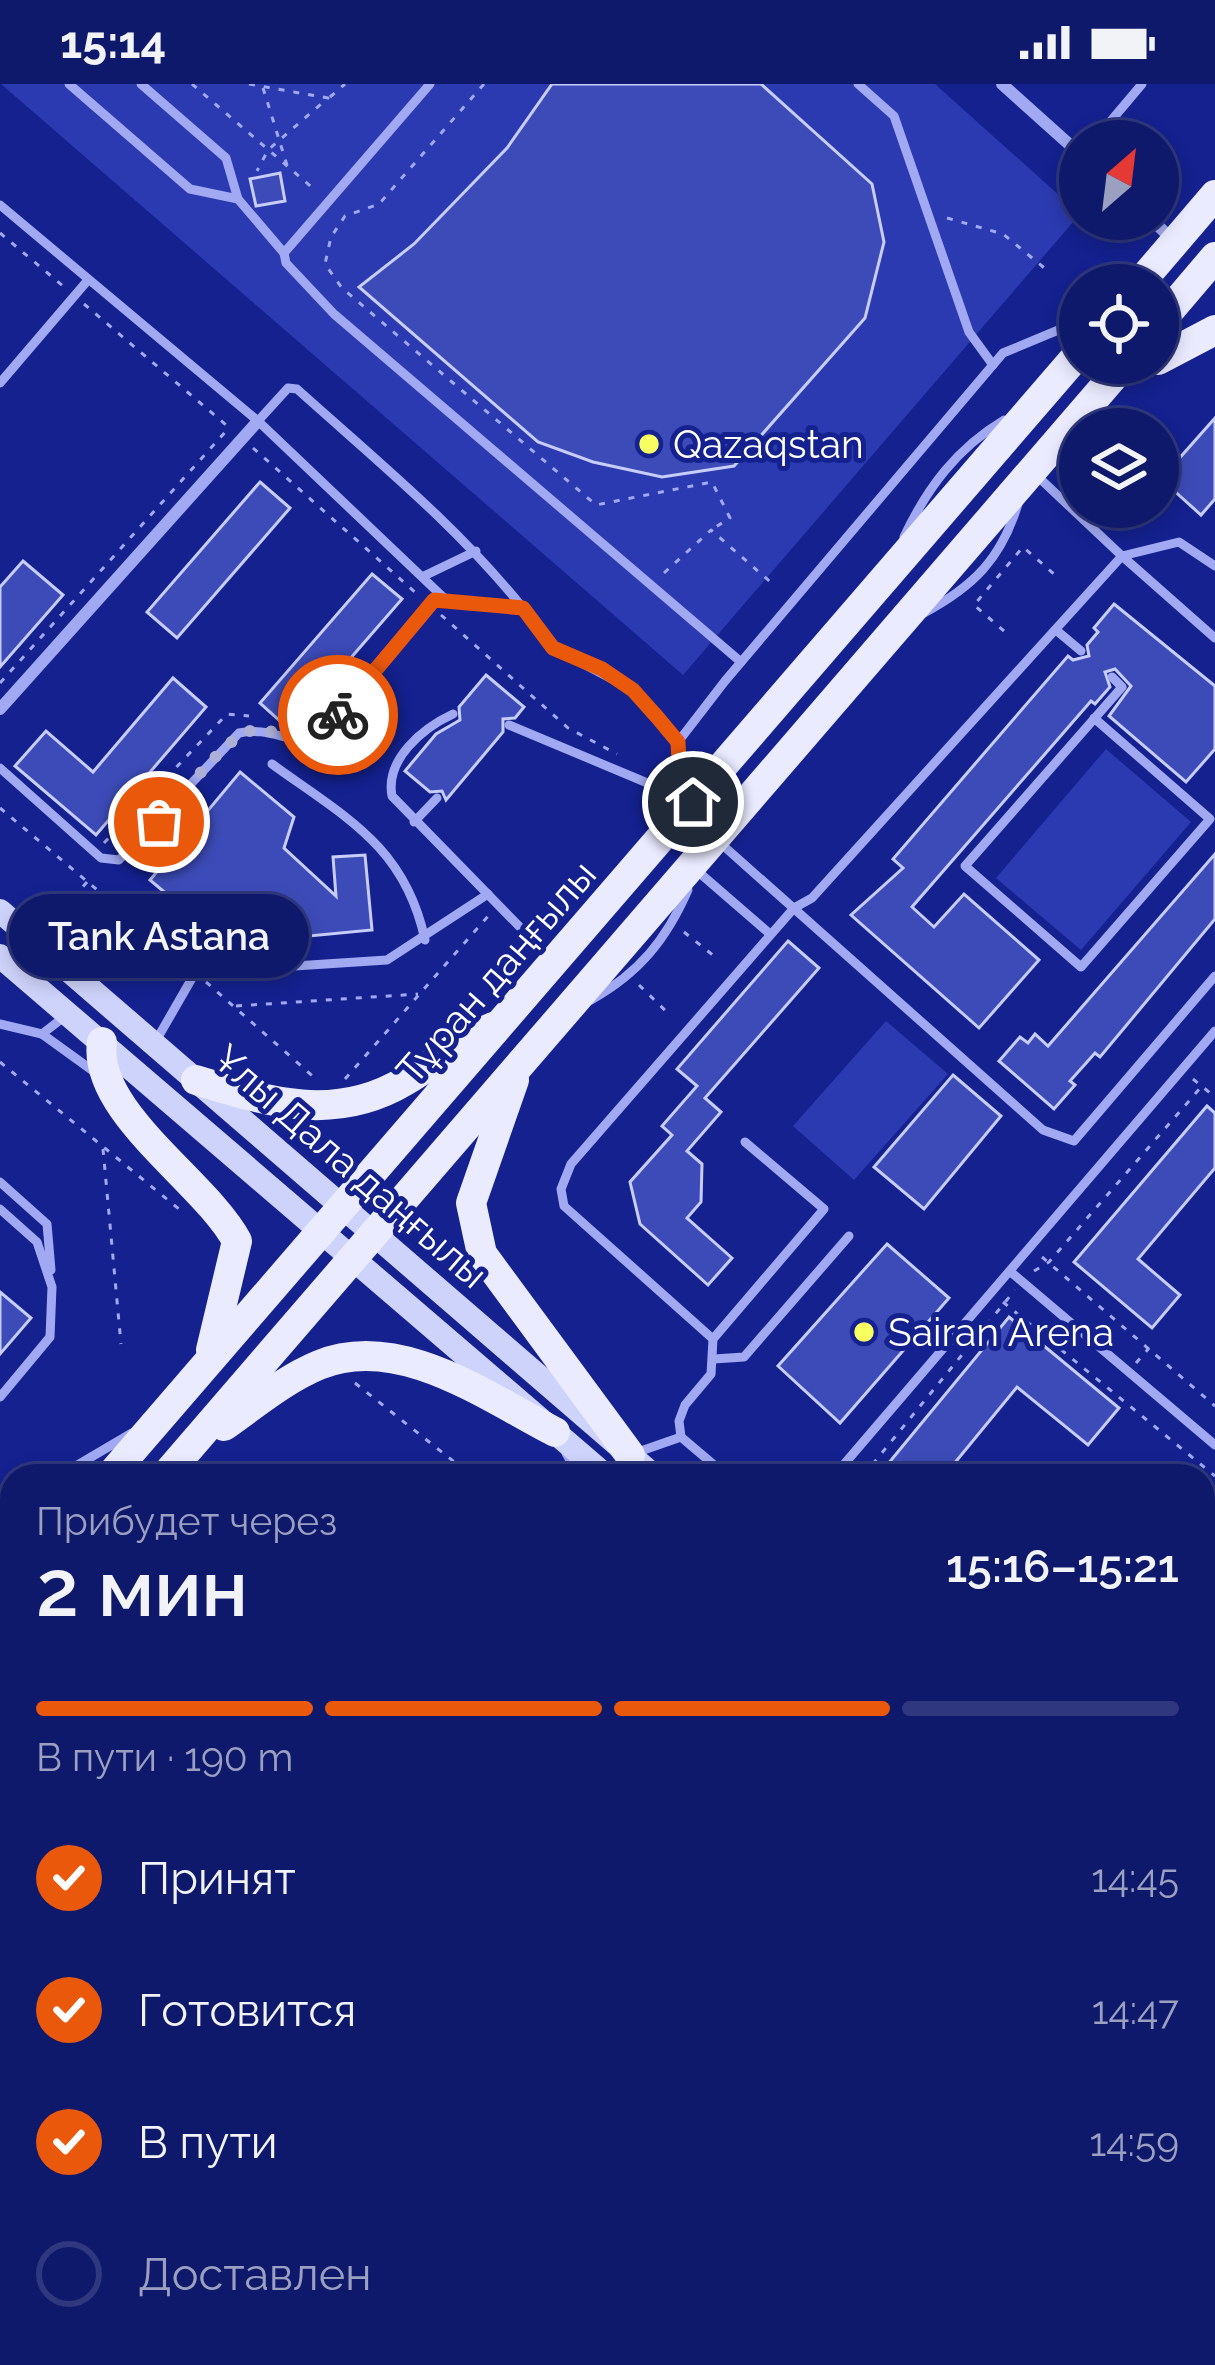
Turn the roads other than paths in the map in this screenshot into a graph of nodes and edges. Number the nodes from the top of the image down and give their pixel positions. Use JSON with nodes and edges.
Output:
{"nodes":[{"id":1,"x":69,"y":84,"type":"edge"},
{"id":2,"x":141,"y":84,"type":"edge"},
{"id":3,"x":430,"y":84,"type":"edge"},
{"id":4,"x":858,"y":84,"type":"edge"},
{"id":5,"x":1002,"y":84,"type":"edge"},
{"id":6,"x":1142,"y":84,"type":"edge"},
{"id":7,"x":1112,"y":120,"type":"edge"},
{"id":8,"x":1059,"y":135,"type":"edge"},
{"id":9,"x":1215,"y":195,"type":"edge"},
{"id":10,"x":238,"y":199,"type":"junction"},
{"id":11,"x":0,"y":205,"type":"edge"},
{"id":12,"x":1174,"y":242,"type":"junction"},
{"id":13,"x":284,"y":254,"type":"junction"},
{"id":14,"x":1156,"y":264,"type":"edge"},
{"id":15,"x":1212,"y":267,"type":"edge"},
{"id":16,"x":88,"y":280,"type":"junction"},
{"id":17,"x":1179,"y":302,"type":"edge"},
{"id":18,"x":1059,"y":330,"type":"edge"},
{"id":19,"x":1215,"y":330,"type":"edge"},
{"id":20,"x":1179,"y":345,"type":"edge"},
{"id":21,"x":993,"y":365,"type":"junction"},
{"id":22,"x":1059,"y":377,"type":"edge"},
{"id":23,"x":0,"y":383,"type":"edge"},
{"id":24,"x":1107,"y":384,"type":"edge"},
{"id":25,"x":1110,"y":384,"type":"edge"},
{"id":26,"x":1104,"y":387,"type":"junction"},
{"id":27,"x":258,"y":422,"type":"junction"},
{"id":28,"x":1029,"y":473,"type":"junction"},
{"id":29,"x":476,"y":550,"type":"junction"},
{"id":30,"x":1123,"y":556,"type":"junction"},
{"id":31,"x":1215,"y":566,"type":"edge"},
{"id":32,"x":424,"y":576,"type":"junction"},
{"id":33,"x":443,"y":597,"type":"junction"},
{"id":34,"x":523,"y":608,"type":"junction"},
{"id":35,"x":1056,"y":630,"type":"junction"},
{"id":36,"x":1215,"y":638,"type":"edge"},
{"id":37,"x":1082,"y":651,"type":"dead end"},
{"id":38,"x":741,"y":662,"type":"junction"},
{"id":39,"x":1112,"y":677,"type":"dead end"},
{"id":40,"x":0,"y":709,"type":"edge"},
{"id":41,"x":453,"y":714,"type":"dead end"},
{"id":42,"x":1094,"y":718,"type":"junction"},
{"id":43,"x":509,"y":725,"type":"dead end"},
{"id":44,"x":678,"y":742,"type":"junction"},
{"id":45,"x":272,"y":764,"type":"dead end"},
{"id":46,"x":0,"y":768,"type":"edge"},
{"id":47,"x":437,"y":798,"type":"dead end"},
{"id":48,"x":693,"y":802,"type":"junction"},
{"id":49,"x":414,"y":822,"type":"junction"},
{"id":50,"x":702,"y":855,"type":"junction"},
{"id":51,"x":488,"y":894,"type":"junction"},
{"id":52,"x":794,"y":908,"type":"junction"},
{"id":53,"x":0,"y":911,"type":"edge"},
{"id":54,"x":770,"y":934,"type":"junction"},
{"id":55,"x":425,"y":940,"type":"junction"},
{"id":56,"x":0,"y":956,"type":"edge"},
{"id":57,"x":554,"y":963,"type":"junction"},
{"id":58,"x":1215,"y":976,"type":"edge"},
{"id":59,"x":68,"y":1014,"type":"junction"},
{"id":60,"x":504,"y":1022,"type":"junction"},
{"id":61,"x":0,"y":1024,"type":"edge"},
{"id":62,"x":1215,"y":1031,"type":"edge"},
{"id":63,"x":42,"y":1034,"type":"junction"},
{"id":64,"x":101,"y":1042,"type":"junction"},
{"id":65,"x":154,"y":1044,"type":"junction"},
{"id":66,"x":521,"y":1062,"type":"junction"},
{"id":67,"x":106,"y":1079,"type":"junction"},
{"id":68,"x":196,"y":1080,"type":"junction"},
{"id":69,"x":746,"y":1142,"type":"dead end"},
{"id":70,"x":0,"y":1182,"type":"edge"},
{"id":71,"x":0,"y":1209,"type":"edge"},
{"id":72,"x":334,"y":1220,"type":"junction"},
{"id":73,"x":849,"y":1236,"type":"dead end"},
{"id":74,"x":363,"y":1245,"type":"junction"},
{"id":75,"x":1012,"y":1273,"type":"junction"},
{"id":76,"x":52,"y":1287,"type":"junction"},
{"id":77,"x":712,"y":1340,"type":"junction"},
{"id":78,"x":714,"y":1359,"type":"junction"},
{"id":79,"x":207,"y":1361,"type":"junction"},
{"id":80,"x":0,"y":1397,"type":"edge"},
{"id":81,"x":159,"y":1419,"type":"junction"},
{"id":82,"x":555,"y":1432,"type":"junction"},
{"id":83,"x":682,"y":1437,"type":"junction"},
{"id":84,"x":1215,"y":1445,"type":"edge"},
{"id":85,"x":80,"y":1464,"type":"edge"},
{"id":86,"x":120,"y":1464,"type":"edge"},
{"id":87,"x":178,"y":1464,"type":"edge"},
{"id":88,"x":180,"y":1464,"type":"edge"},
{"id":89,"x":572,"y":1464,"type":"edge"},
{"id":90,"x":616,"y":1464,"type":"edge"},
{"id":91,"x":617,"y":1464,"type":"edge"},
{"id":92,"x":617,"y":1464,"type":"edge"},
{"id":93,"x":620,"y":1464,"type":"edge"},
{"id":94,"x":713,"y":1464,"type":"edge"},
{"id":95,"x":844,"y":1464,"type":"edge"}],
"edges":[{"from":1,"to":10,"type":"lane"},
{"from":2,"to":10,"type":"lane"},
{"from":3,"to":13,"type":"lane"},
{"from":4,"to":21,"type":"lane"},
{"from":5,"to":8,"type":"street"},
{"from":6,"to":7,"type":"lane"},
{"from":9,"to":12,"type":"main road"},
{"from":10,"to":13,"type":"lane"},
{"from":11,"to":16,"type":"lane"},
{"from":12,"to":14,"type":"main road"},
{"from":12,"to":15,"type":"street"},
{"from":13,"to":38,"type":"lane"},
{"from":15,"to":17,"type":"main road"},
{"from":16,"to":23,"type":"lane"},
{"from":16,"to":27,"type":"lane"},
{"from":18,"to":21,"type":"lane"},
{"from":19,"to":20,"type":"main road"},
{"from":21,"to":38,"type":"lane"},
{"from":22,"to":48,"type":"main road","name":"Тұран даңғылы"},
{"from":24,"to":26,"type":"main road","name":"Тұран даңғылы"},
{"from":25,"to":26,"type":"main road"},
{"from":26,"to":28,"type":"main road","name":"Тұран даңғылы"},
{"from":27,"to":29,"type":"lane"},
{"from":27,"to":32,"type":"lane"},
{"from":27,"to":40,"type":"street"},
{"from":28,"to":30,"type":"lane"},
{"from":28,"to":50,"type":"main road","name":"Тұран даңғылы"},
{"from":29,"to":32,"type":"lane"},
{"from":29,"to":34,"type":"lane"},
{"from":30,"to":31,"type":"lane"},
{"from":30,"to":35,"type":"lane"},
{"from":30,"to":36,"type":"lane"},
{"from":32,"to":33,"type":"lane"},
{"from":33,"to":34,"type":"lane"},
{"from":33,"to":46,"type":"lane"},
{"from":34,"to":44,"type":"lane"},
{"from":35,"to":37,"type":"lane"},
{"from":35,"to":52,"type":"lane"},
{"from":38,"to":44,"type":"lane"},
{"from":39,"to":42,"type":"lane"},
{"from":41,"to":49,"type":"lane"},
{"from":42,"to":42,"type":"lane"},
{"from":43,"to":48,"type":"lane"},
{"from":44,"to":48,"type":"lane"},
{"from":45,"to":55,"type":"lane"},
{"from":47,"to":49,"type":"lane"},
{"from":48,"to":57,"type":"main road","name":"Тұран даңғылы"},
{"from":49,"to":51,"type":"lane"},
{"from":50,"to":52,"type":"lane"},
{"from":50,"to":54,"type":"lane"},
{"from":50,"to":66,"type":"main road","name":"Тұран даңғылы"},
{"from":51,"to":55,"type":"lane"},
{"from":51,"to":57,"type":"lane"},
{"from":52,"to":54,"type":"lane"},
{"from":52,"to":58,"type":"lane"},
{"from":53,"to":65,"type":"street","name":"Ұлы Дала даңғылы"},
{"from":54,"to":77,"type":"lane"},
{"from":55,"to":65,"type":"lane"},
{"from":56,"to":59,"type":"street","name":"Ұлы Дала даңғылы"},
{"from":57,"to":60,"type":"main road","name":"Тұран даңғылы"},
{"from":59,"to":63,"type":"lane"},
{"from":59,"to":64,"type":"street","name":"Ұлы Дала даңғылы"},
{"from":60,"to":68,"type":"main road"},
{"from":60,"to":72,"type":"main road","name":"Тұран даңғылы"},
{"from":61,"to":63,"type":"lane"},
{"from":62,"to":75,"type":"lane"},
{"from":63,"to":67,"type":"lane"},
{"from":64,"to":67,"type":"main road"},
{"from":64,"to":72,"type":"street","name":"Ұлы Дала даңғылы"},
{"from":65,"to":68,"type":"street","name":"Ұлы Дала даңғылы"},
{"from":66,"to":74,"type":"main road","name":"Тұран даңғылы"},
{"from":66,"to":91,"type":"main road"},
{"from":67,"to":79,"type":"main road"},
{"from":68,"to":72,"type":"street","name":"Ұлы Дала даңғылы"},
{"from":69,"to":77,"type":"lane"},
{"from":70,"to":76,"type":"lane"},
{"from":71,"to":76,"type":"lane"},
{"from":72,"to":74,"type":"street","name":"Ұлы Дала даңғылы"},
{"from":72,"to":79,"type":"main road","name":"Тұран даңғылы"},
{"from":73,"to":78,"type":"lane"},
{"from":74,"to":82,"type":"street","name":"Ұлы Дала даңғылы"},
{"from":74,"to":87,"type":"main road","name":"Тұран даңғылы"},
{"from":74,"to":92,"type":"street","name":"Ұлы Дала даңғылы"},
{"from":75,"to":84,"type":"lane"},
{"from":75,"to":95,"type":"lane"},
{"from":76,"to":80,"type":"lane"},
{"from":77,"to":78,"type":"lane"},
{"from":78,"to":83,"type":"lane"},
{"from":79,"to":81,"type":"main road","name":"Тұран даңғылы"},
{"from":81,"to":85,"type":"lane"},
{"from":81,"to":86,"type":"main road","name":"Тұран даңғылы"},
{"from":82,"to":88,"type":"main road"},
{"from":82,"to":89,"type":"lane"},
{"from":82,"to":90,"type":"street","name":"Ұлы Дала даңғылы"},
{"from":83,"to":93,"type":"lane"},
{"from":83,"to":94,"type":"lane"}]}
